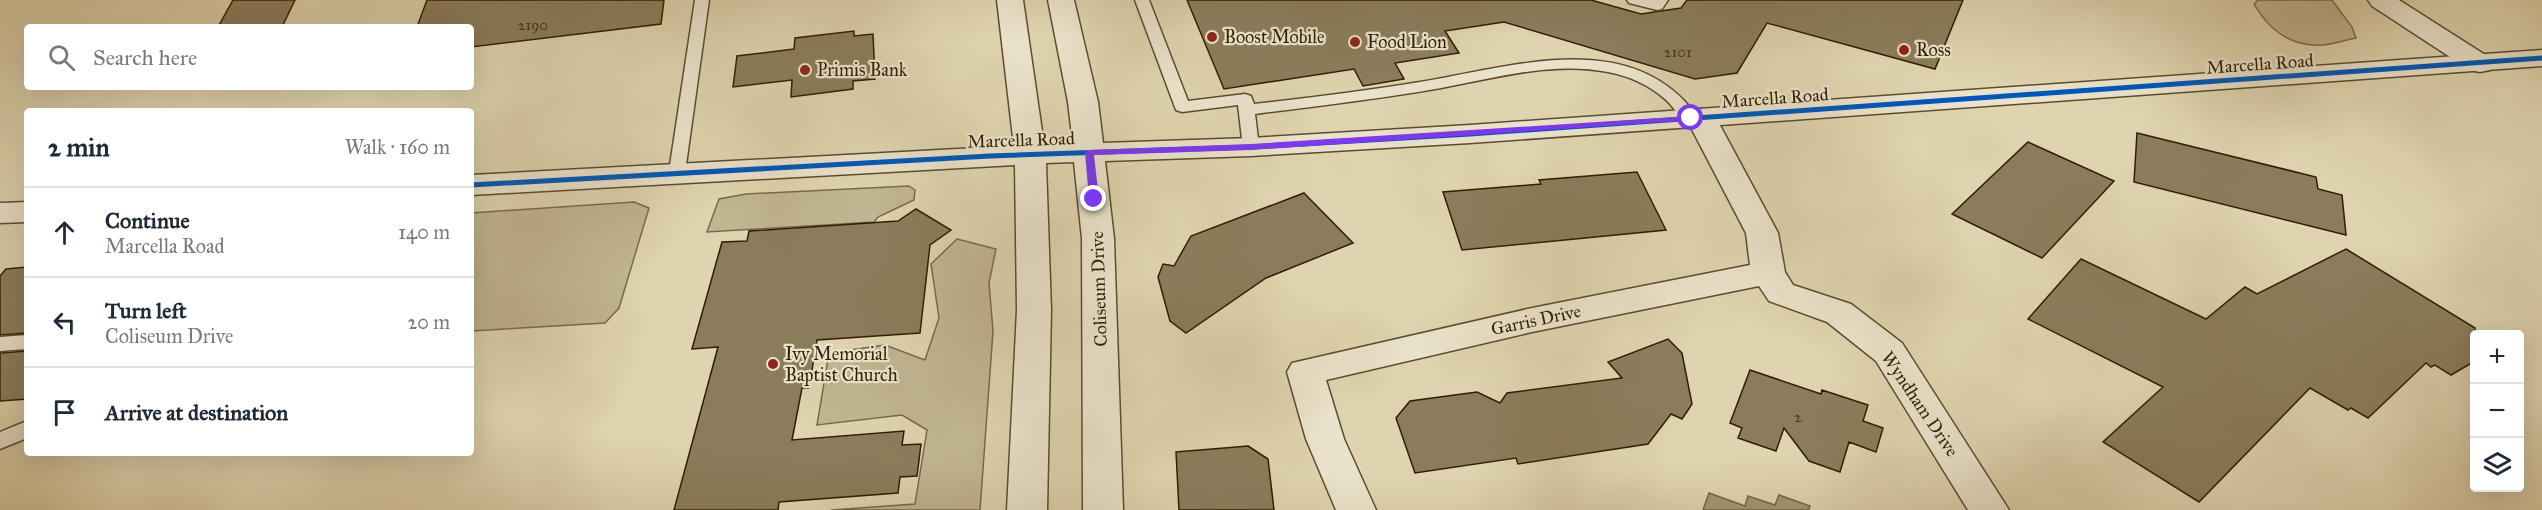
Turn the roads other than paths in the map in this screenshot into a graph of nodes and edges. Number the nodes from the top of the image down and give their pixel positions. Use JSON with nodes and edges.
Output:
{"nodes":[{"id":1,"x":702,"y":0,"type":"edge"},
{"id":2,"x":1010,"y":0,"type":"edge"},
{"id":3,"x":1061,"y":0,"type":"edge"},
{"id":4,"x":1142,"y":0,"type":"edge"},
{"id":5,"x":1634,"y":0,"type":"edge"},
{"id":6,"x":1661,"y":0,"type":"edge"},
{"id":7,"x":2380,"y":0,"type":"edge"},
{"id":8,"x":2542,"y":58,"type":"edge"},
{"id":9,"x":2480,"y":64,"type":"junction"},
{"id":10,"x":1247,"y":110,"type":"junction"},
{"id":11,"x":1696,"y":118,"type":"junction"},
{"id":12,"x":1251,"y":147,"type":"junction"},
{"id":13,"x":1089,"y":152,"type":"junction"},
{"id":14,"x":1029,"y":155,"type":"junction"},
{"id":15,"x":677,"y":172,"type":"junction"},
{"id":16,"x":474,"y":185,"type":"edge"},
{"id":17,"x":24,"y":212,"type":"edge"},
{"id":18,"x":0,"y":213,"type":"edge"},
{"id":19,"x":1768,"y":273,"type":"junction"},
{"id":20,"x":24,"y":342,"type":"edge"},
{"id":21,"x":0,"y":344,"type":"edge"},
{"id":22,"x":24,"y":430,"type":"edge"},
{"id":23,"x":0,"y":441,"type":"edge"},
{"id":24,"x":1027,"y":510,"type":"edge"},
{"id":25,"x":1103,"y":510,"type":"edge"},
{"id":26,"x":1356,"y":510,"type":"edge"},
{"id":27,"x":1989,"y":510,"type":"edge"}],
"edges":[{"from":1,"to":15,"type":"lane"},
{"from":2,"to":14,"type":"street"},
{"from":3,"to":13,"type":"street","name":"Coliseum Drive"},
{"from":4,"to":10,"type":"lane"},
{"from":5,"to":6,"type":"lane"},
{"from":7,"to":9,"type":"street"},
{"from":8,"to":9,"type":"street","name":"Marcella Road"},
{"from":9,"to":11,"type":"street","name":"Marcella Road"},
{"from":10,"to":11,"type":"lane"},
{"from":10,"to":12,"type":"lane"},
{"from":11,"to":12,"type":"street","name":"Marcella Road"},
{"from":11,"to":19,"type":"street"},
{"from":12,"to":13,"type":"street","name":"Marcella Road"},
{"from":13,"to":14,"type":"street","name":"Marcella Road"},
{"from":13,"to":25,"type":"street","name":"Coliseum Drive"},
{"from":14,"to":15,"type":"street","name":"Marcella Road"},
{"from":14,"to":24,"type":"street"},
{"from":15,"to":16,"type":"street","name":"Marcella Road"},
{"from":17,"to":18,"type":"street"},
{"from":19,"to":26,"type":"street","name":"Garris Drive"},
{"from":19,"to":27,"type":"street","name":"Wyndham Drive"},
{"from":20,"to":21,"type":"lane"},
{"from":22,"to":23,"type":"lane"}]}
